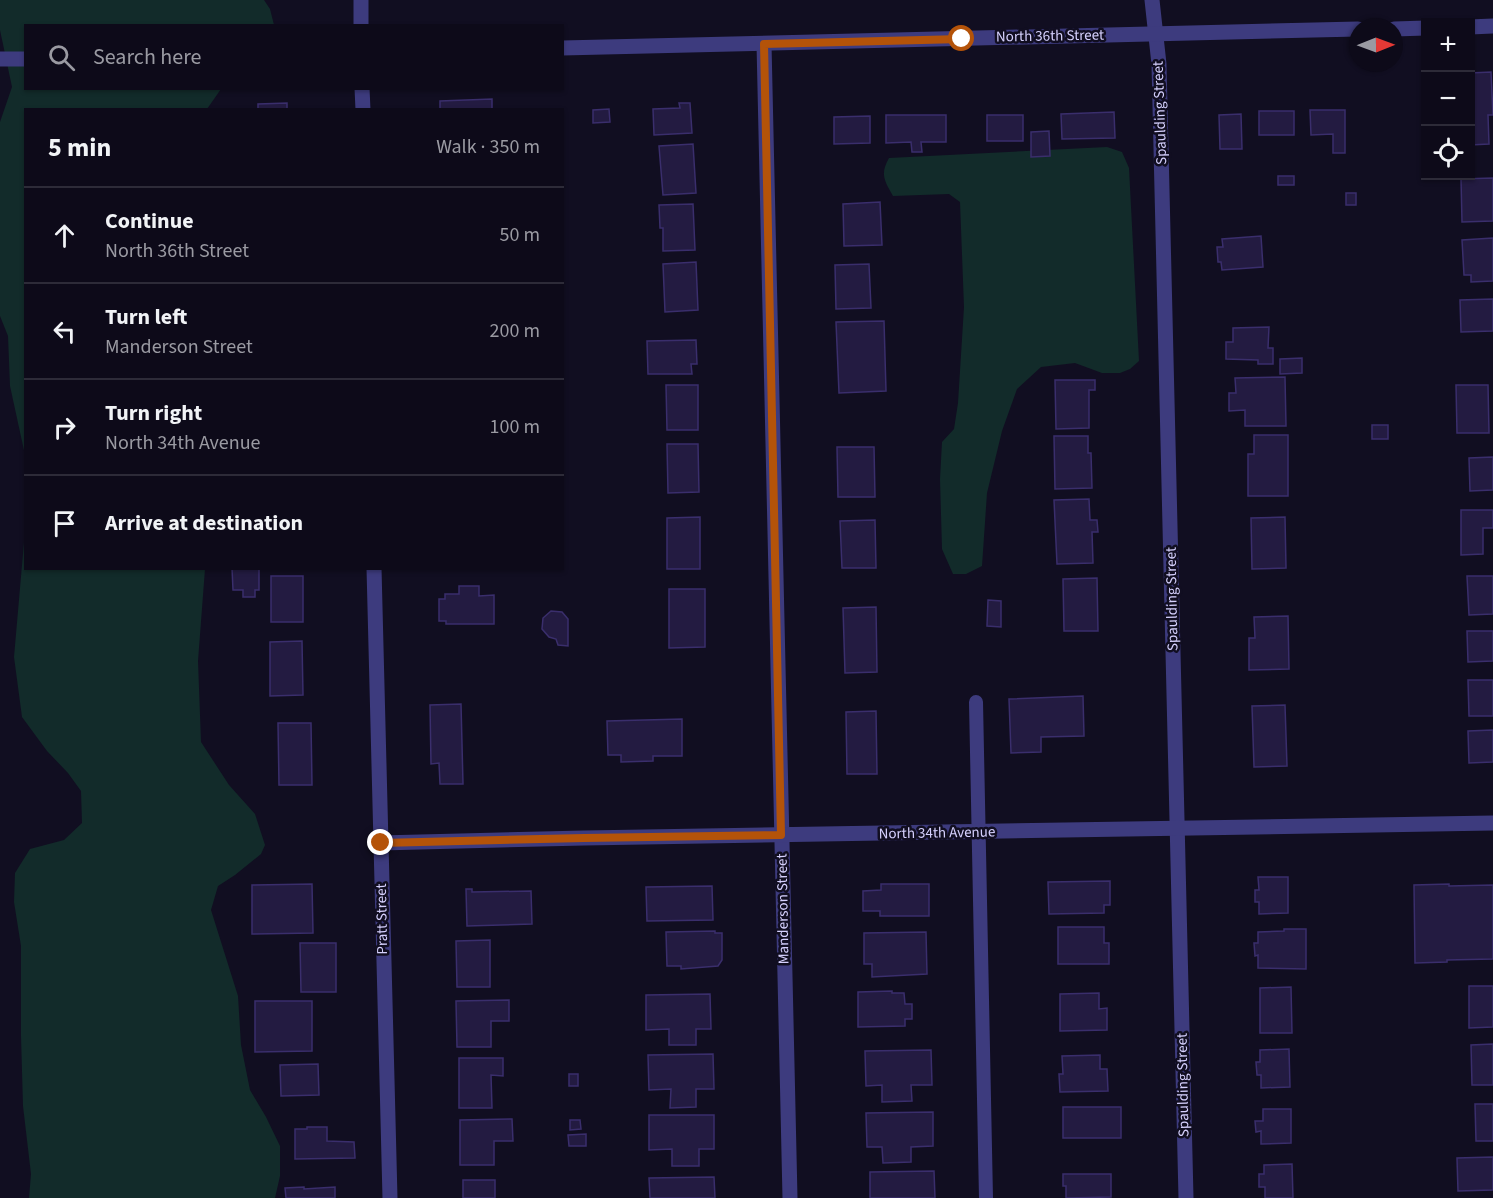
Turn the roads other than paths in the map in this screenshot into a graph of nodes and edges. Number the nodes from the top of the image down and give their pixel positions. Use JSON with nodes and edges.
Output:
{"nodes":[{"id":1,"x":361,"y":0,"type":"edge"},
{"id":2,"x":1152,"y":0,"type":"edge"},
{"id":3,"x":361,"y":24,"type":"edge"},
{"id":4,"x":1493,"y":26,"type":"edge"},
{"id":5,"x":1475,"y":27,"type":"edge"},
{"id":6,"x":1421,"y":28,"type":"edge"},
{"id":7,"x":1349,"y":29,"type":"edge"},
{"id":8,"x":1403,"y":29,"type":"edge"},
{"id":9,"x":1156,"y":34,"type":"junction"},
{"id":10,"x":764,"y":44,"type":"junction"},
{"id":11,"x":564,"y":48,"type":"edge"},
{"id":12,"x":0,"y":59,"type":"edge"},
{"id":13,"x":24,"y":59,"type":"edge"},
{"id":14,"x":362,"y":90,"type":"edge"},
{"id":15,"x":363,"y":108,"type":"edge"},
{"id":16,"x":374,"y":570,"type":"edge"},
{"id":17,"x":976,"y":702,"type":"dead end"},
{"id":18,"x":1493,"y":823,"type":"edge"},
{"id":19,"x":1177,"y":829,"type":"junction"},
{"id":20,"x":978,"y":832,"type":"junction"},
{"id":21,"x":781,"y":835,"type":"junction"},
{"id":22,"x":381,"y":843,"type":"junction"},
{"id":23,"x":390,"y":1198,"type":"edge"},
{"id":24,"x":790,"y":1198,"type":"edge"},
{"id":25,"x":986,"y":1198,"type":"edge"},
{"id":26,"x":1186,"y":1198,"type":"edge"}],
"edges":[{"from":1,"to":3,"type":"street"},
{"from":2,"to":9,"type":"street","name":"Spaulding Street"},
{"from":4,"to":5,"type":"street"},
{"from":6,"to":8,"type":"street"},
{"from":7,"to":9,"type":"street","name":"North 36th Street"},
{"from":9,"to":10,"type":"street","name":"North 36th Street"},
{"from":9,"to":19,"type":"street","name":"Spaulding Street"},
{"from":10,"to":11,"type":"street","name":"North 36th Street"},
{"from":10,"to":21,"type":"street","name":"Manderson Street"},
{"from":12,"to":13,"type":"street"},
{"from":14,"to":15,"type":"street"},
{"from":16,"to":22,"type":"street","name":"Pratt Street"},
{"from":17,"to":20,"type":"lane"},
{"from":18,"to":19,"type":"street","name":"North 34th Avenue"},
{"from":19,"to":20,"type":"street","name":"North 34th Avenue"},
{"from":19,"to":26,"type":"street","name":"Spaulding Street"},
{"from":20,"to":21,"type":"street","name":"North 34th Avenue"},
{"from":20,"to":25,"type":"lane"},
{"from":21,"to":22,"type":"street","name":"North 34th Avenue"},
{"from":21,"to":24,"type":"street","name":"Manderson Street"},
{"from":22,"to":23,"type":"street","name":"Pratt Street"}]}
